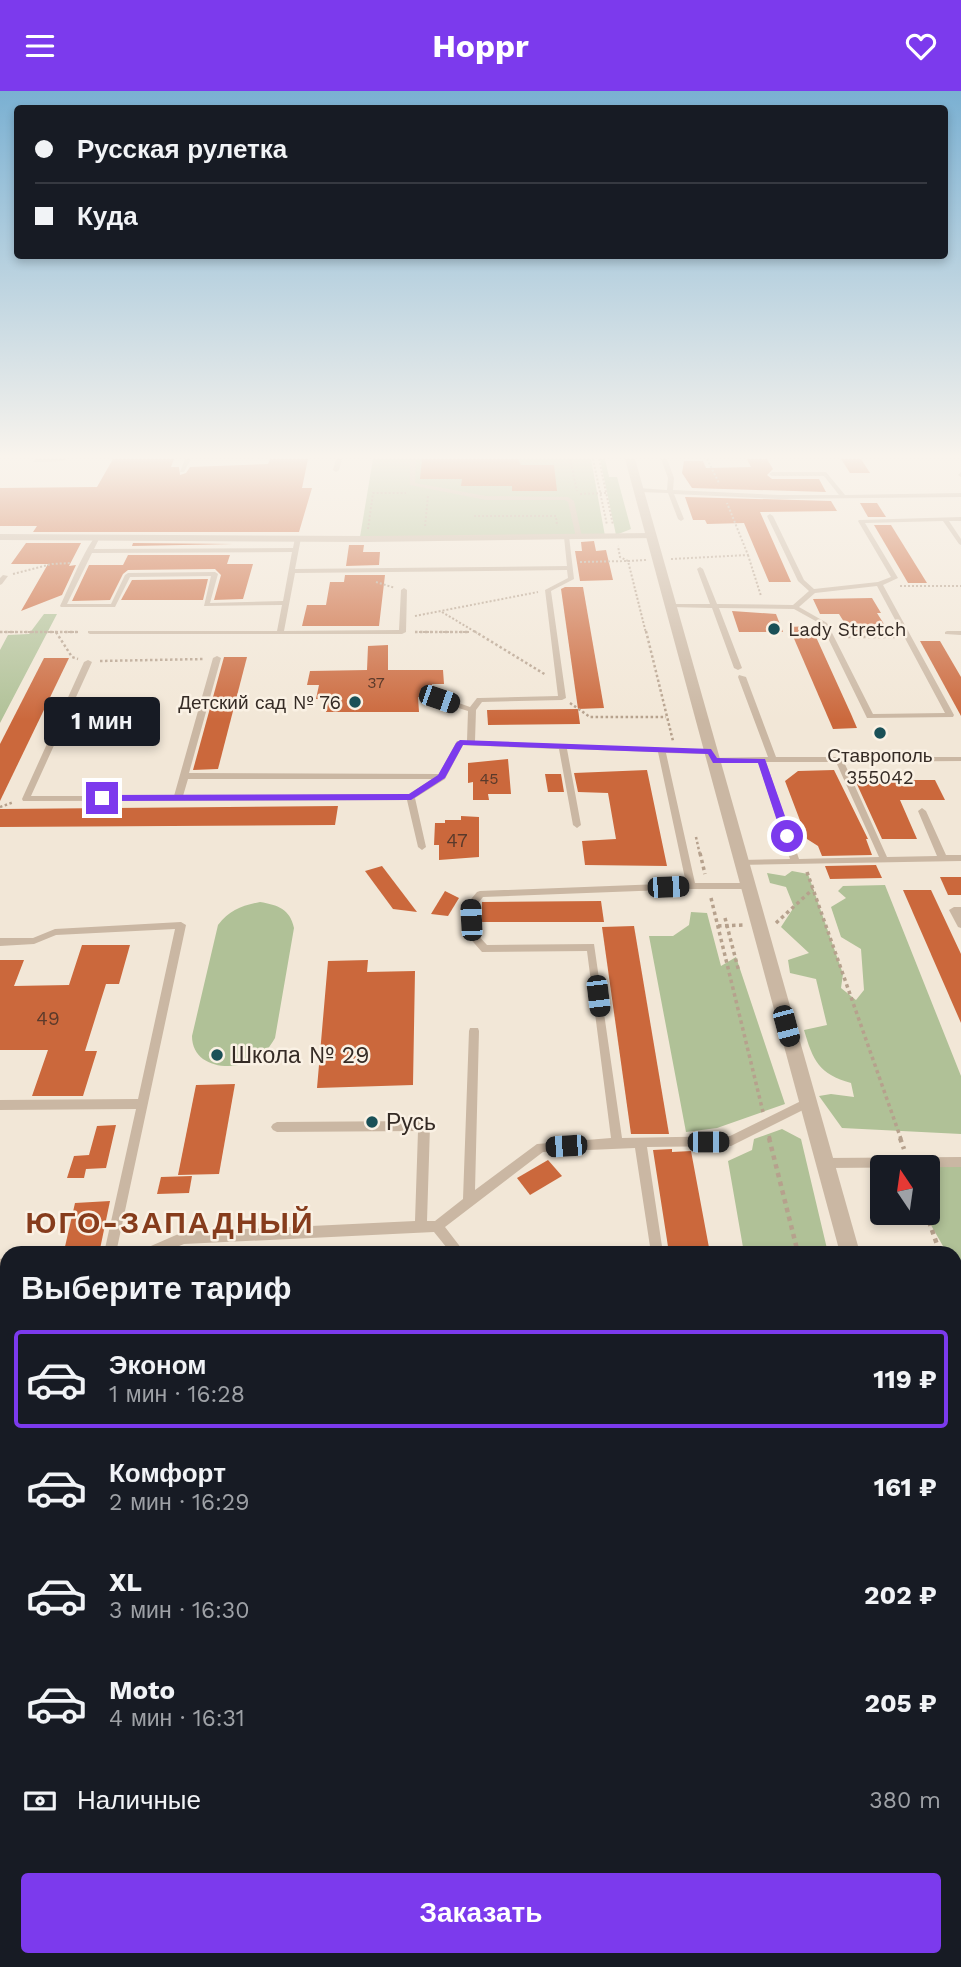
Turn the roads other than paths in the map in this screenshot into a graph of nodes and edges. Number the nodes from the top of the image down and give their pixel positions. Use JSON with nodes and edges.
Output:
{"nodes":[{"id":1,"x":92,"y":547,"type":"edge"},
{"id":2,"x":222,"y":547,"type":"edge"},
{"id":3,"x":297,"y":547,"type":"edge"},
{"id":4,"x":569,"y":547,"type":"edge"},
{"id":5,"x":654,"y":547,"type":"edge"},
{"id":6,"x":784,"y":547,"type":"edge"},
{"id":7,"x":877,"y":547,"type":"edge"},
{"id":8,"x":90,"y":551,"type":"junction"},
{"id":9,"x":571,"y":568,"type":"junction"},
{"id":10,"x":700,"y":569,"type":"dead end"},
{"id":11,"x":292,"y":571,"type":"junction"},
{"id":12,"x":5,"y":576,"type":"road end"},
{"id":13,"x":0,"y":583,"type":"edge"},
{"id":14,"x":879,"y":585,"type":"junction"},
{"id":15,"x":404,"y":590,"type":"dead end"},
{"id":16,"x":813,"y":591,"type":"junction"},
{"id":17,"x":286,"y":603,"type":"junction"},
{"id":18,"x":716,"y":605,"type":"junction"},
{"id":19,"x":672,"y":606,"type":"junction"},
{"id":20,"x":795,"y":607,"type":"junction"},
{"id":21,"x":90,"y":632,"type":"road end"},
{"id":22,"x":280,"y":633,"type":"junction"},
{"id":23,"x":947,"y":633,"type":"dead end"},
{"id":24,"x":961,"y":633,"type":"edge"},
{"id":25,"x":217,"y":658,"type":"road end"},
{"id":26,"x":88,"y":662,"type":"road end"},
{"id":27,"x":439,"y":699,"type":"dead end"},
{"id":28,"x":472,"y":709,"type":"junction"},
{"id":29,"x":471,"y":743,"type":"junction"},
{"id":30,"x":563,"y":747,"type":"junction"},
{"id":31,"x":661,"y":750,"type":"junction"},
{"id":32,"x":712,"y":756,"type":"junction"},
{"id":33,"x":961,"y":759,"type":"edge"},
{"id":34,"x":761,"y":760,"type":"junction"},
{"id":35,"x":839,"y":760,"type":"junction"},
{"id":36,"x":774,"y":761,"type":"junction"},
{"id":37,"x":184,"y":776,"type":"junction"},
{"id":38,"x":442,"y":776,"type":"junction"},
{"id":39,"x":411,"y":797,"type":"junction"},
{"id":40,"x":178,"y":798,"type":"junction"},
{"id":41,"x":922,"y":811,"type":"dead end"},
{"id":42,"x":577,"y":825,"type":"dead end"},
{"id":43,"x":422,"y":847,"type":"dead end"},
{"id":44,"x":961,"y":858,"type":"edge"},
{"id":45,"x":884,"y":859,"type":"junction"},
{"id":46,"x":943,"y":859,"type":"junction"},
{"id":47,"x":799,"y":861,"type":"junction"},
{"id":48,"x":741,"y":863,"type":"junction"},
{"id":49,"x":691,"y":886,"type":"junction"},
{"id":50,"x":748,"y":886,"type":"junction"},
{"id":51,"x":961,"y":910,"type":"edge"},
{"id":52,"x":961,"y":925,"type":"edge"},
{"id":53,"x":0,"y":943,"type":"edge"},
{"id":54,"x":474,"y":1031,"type":"dead end"},
{"id":55,"x":807,"y":1103,"type":"junction"},
{"id":56,"x":142,"y":1104,"type":"junction"},
{"id":57,"x":0,"y":1105,"type":"edge"},
{"id":58,"x":277,"y":1127,"type":"dead end"},
{"id":59,"x":639,"y":1142,"type":"junction"},
{"id":60,"x":617,"y":1143,"type":"junction"},
{"id":61,"x":961,"y":1162,"type":"edge"},
{"id":62,"x":825,"y":1163,"type":"junction"},
{"id":63,"x":469,"y":1202,"type":"junction"},
{"id":64,"x":438,"y":1226,"type":"junction"},
{"id":65,"x":421,"y":1227,"type":"junction"},
{"id":66,"x":112,"y":1246,"type":"edge"},
{"id":67,"x":164,"y":1246,"type":"edge"},
{"id":68,"x":454,"y":1246,"type":"edge"},
{"id":69,"x":656,"y":1246,"type":"edge"},
{"id":70,"x":848,"y":1246,"type":"edge"}],
"edges":[{"from":1,"to":8,"type":"lane"},
{"from":2,"to":8,"type":"lane"},
{"from":3,"to":11,"type":"lane"},
{"from":4,"to":9,"type":"lane"},
{"from":5,"to":19,"type":"street"},
{"from":6,"to":16,"type":"lane"},
{"from":7,"to":14,"type":"lane"},
{"from":8,"to":17,"type":"lane"},
{"from":9,"to":11,"type":"lane"},
{"from":9,"to":28,"type":"lane"},
{"from":10,"to":18,"type":"lane"},
{"from":11,"to":17,"type":"lane"},
{"from":12,"to":13,"type":"lane"},
{"from":14,"to":16,"type":"lane"},
{"from":14,"to":20,"type":"lane"},
{"from":15,"to":22,"type":"lane"},
{"from":16,"to":20,"type":"lane"},
{"from":17,"to":22,"type":"lane"},
{"from":18,"to":19,"type":"lane"},
{"from":18,"to":20,"type":"lane"},
{"from":18,"to":36,"type":"lane"},
{"from":19,"to":32,"type":"street"},
{"from":21,"to":22,"type":"lane"},
{"from":23,"to":24,"type":"lane"},
{"from":25,"to":37,"type":"lane"},
{"from":26,"to":40,"type":"lane"},
{"from":27,"to":28,"type":"lane"},
{"from":28,"to":29,"type":"lane"},
{"from":29,"to":30,"type":"lane"},
{"from":29,"to":38,"type":"lane"},
{"from":30,"to":31,"type":"lane"},
{"from":30,"to":42,"type":"lane"},
{"from":31,"to":32,"type":"lane"},
{"from":31,"to":49,"type":"lane"},
{"from":32,"to":34,"type":"lane"},
{"from":32,"to":48,"type":"street"},
{"from":33,"to":35,"type":"lane"},
{"from":34,"to":36,"type":"lane"},
{"from":34,"to":47,"type":"lane"},
{"from":35,"to":36,"type":"lane"},
{"from":35,"to":45,"type":"lane"},
{"from":37,"to":38,"type":"lane"},
{"from":37,"to":40,"type":"lane"},
{"from":38,"to":39,"type":"lane"},
{"from":39,"to":40,"type":"lane"},
{"from":39,"to":43,"type":"lane"},
{"from":41,"to":46,"type":"lane"},
{"from":44,"to":46,"type":"lane"},
{"from":45,"to":46,"type":"lane"},
{"from":45,"to":47,"type":"lane"},
{"from":47,"to":48,"type":"lane"},
{"from":48,"to":50,"type":"street"},
{"from":49,"to":50,"type":"lane"},
{"from":49,"to":60,"type":"lane"},
{"from":50,"to":55,"type":"street"},
{"from":51,"to":52,"type":"lane"},
{"from":53,"to":56,"type":"lane"},
{"from":54,"to":63,"type":"lane"},
{"from":55,"to":59,"type":"lane"},
{"from":55,"to":62,"type":"street"},
{"from":56,"to":57,"type":"lane"},
{"from":56,"to":66,"type":"lane"},
{"from":58,"to":65,"type":"lane"},
{"from":59,"to":60,"type":"lane"},
{"from":59,"to":69,"type":"lane"},
{"from":60,"to":63,"type":"lane"},
{"from":61,"to":62,"type":"lane"},
{"from":62,"to":70,"type":"street"},
{"from":63,"to":64,"type":"lane"},
{"from":64,"to":65,"type":"lane"},
{"from":64,"to":68,"type":"lane"},
{"from":65,"to":67,"type":"lane"}]}
